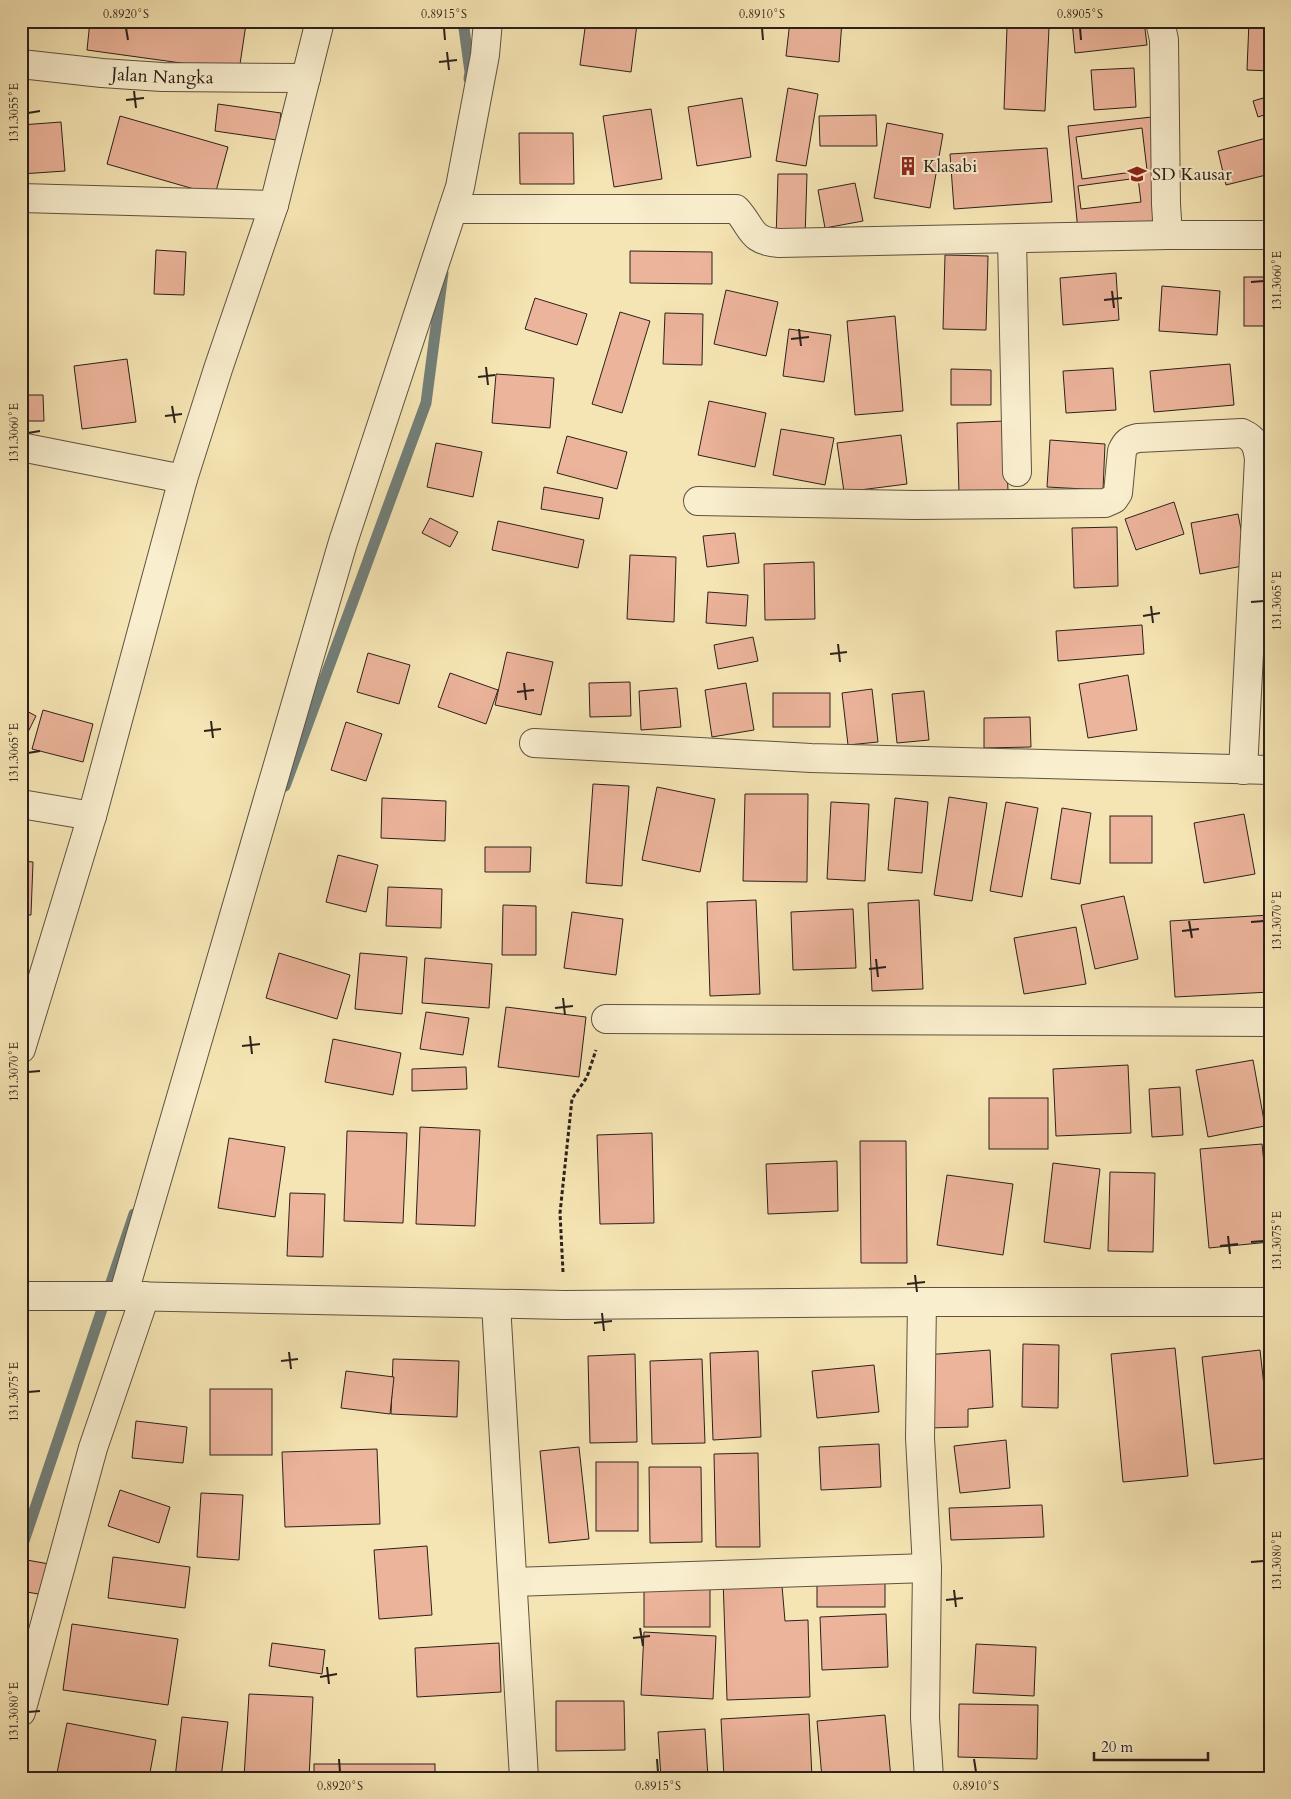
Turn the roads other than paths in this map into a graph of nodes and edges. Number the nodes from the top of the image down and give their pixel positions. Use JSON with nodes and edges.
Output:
{"nodes":[{"id":1,"x":320,"y":21,"type":"edge"},
{"id":2,"x":488,"y":21,"type":"edge"},
{"id":3,"x":1160,"y":21,"type":"edge"},
{"id":4,"x":21,"y":64,"type":"edge"},
{"id":5,"x":306,"y":78,"type":"junction"},
{"id":6,"x":21,"y":198,"type":"edge"},
{"id":7,"x":274,"y":205,"type":"junction"},
{"id":8,"x":453,"y":209,"type":"junction"},
{"id":9,"x":1270,"y":235,"type":"edge"},
{"id":10,"x":1168,"y":236,"type":"junction"},
{"id":11,"x":1012,"y":239,"type":"junction"},
{"id":12,"x":21,"y":447,"type":"edge"},
{"id":13,"x":1017,"y":472,"type":"dead end"},
{"id":14,"x":183,"y":479,"type":"junction"},
{"id":15,"x":698,"y":501,"type":"dead end"},
{"id":16,"x":534,"y":743,"type":"dead end"},
{"id":17,"x":1256,"y":770,"type":"edge"},
{"id":18,"x":21,"y":804,"type":"edge"},
{"id":19,"x":92,"y":816,"type":"junction"},
{"id":20,"x":606,"y":1019,"type":"road end"},
{"id":21,"x":1270,"y":1022,"type":"edge"},
{"id":22,"x":21,"y":1049,"type":"edge"},
{"id":23,"x":21,"y":1296,"type":"edge"},
{"id":24,"x":126,"y":1296,"type":"junction"},
{"id":25,"x":922,"y":1302,"type":"junction"},
{"id":26,"x":1270,"y":1302,"type":"edge"},
{"id":27,"x":496,"y":1304,"type":"junction"},
{"id":28,"x":927,"y":1568,"type":"junction"},
{"id":29,"x":513,"y":1582,"type":"junction"},
{"id":30,"x":21,"y":1712,"type":"edge"},
{"id":31,"x":524,"y":1778,"type":"edge"},
{"id":32,"x":929,"y":1778,"type":"edge"}],
"edges":[{"from":1,"to":5,"type":"street"},
{"from":2,"to":8,"type":"street"},
{"from":3,"to":10,"type":"street"},
{"from":4,"to":5,"type":"street","name":"Jalan Nangka"},
{"from":5,"to":7,"type":"street"},
{"from":6,"to":7,"type":"street"},
{"from":7,"to":14,"type":"street"},
{"from":8,"to":11,"type":"street"},
{"from":8,"to":24,"type":"street"},
{"from":9,"to":10,"type":"street"},
{"from":10,"to":11,"type":"street"},
{"from":11,"to":13,"type":"street"},
{"from":12,"to":14,"type":"street"},
{"from":14,"to":19,"type":"street"},
{"from":15,"to":17,"type":"street"},
{"from":16,"to":17,"type":"street"},
{"from":18,"to":19,"type":"street"},
{"from":19,"to":22,"type":"street"},
{"from":20,"to":21,"type":"street"},
{"from":23,"to":24,"type":"street"},
{"from":24,"to":27,"type":"street"},
{"from":24,"to":30,"type":"street"},
{"from":25,"to":26,"type":"street"},
{"from":25,"to":27,"type":"street"},
{"from":25,"to":28,"type":"street"},
{"from":27,"to":29,"type":"street"},
{"from":28,"to":29,"type":"street"},
{"from":28,"to":32,"type":"street"},
{"from":29,"to":31,"type":"street"}]}
